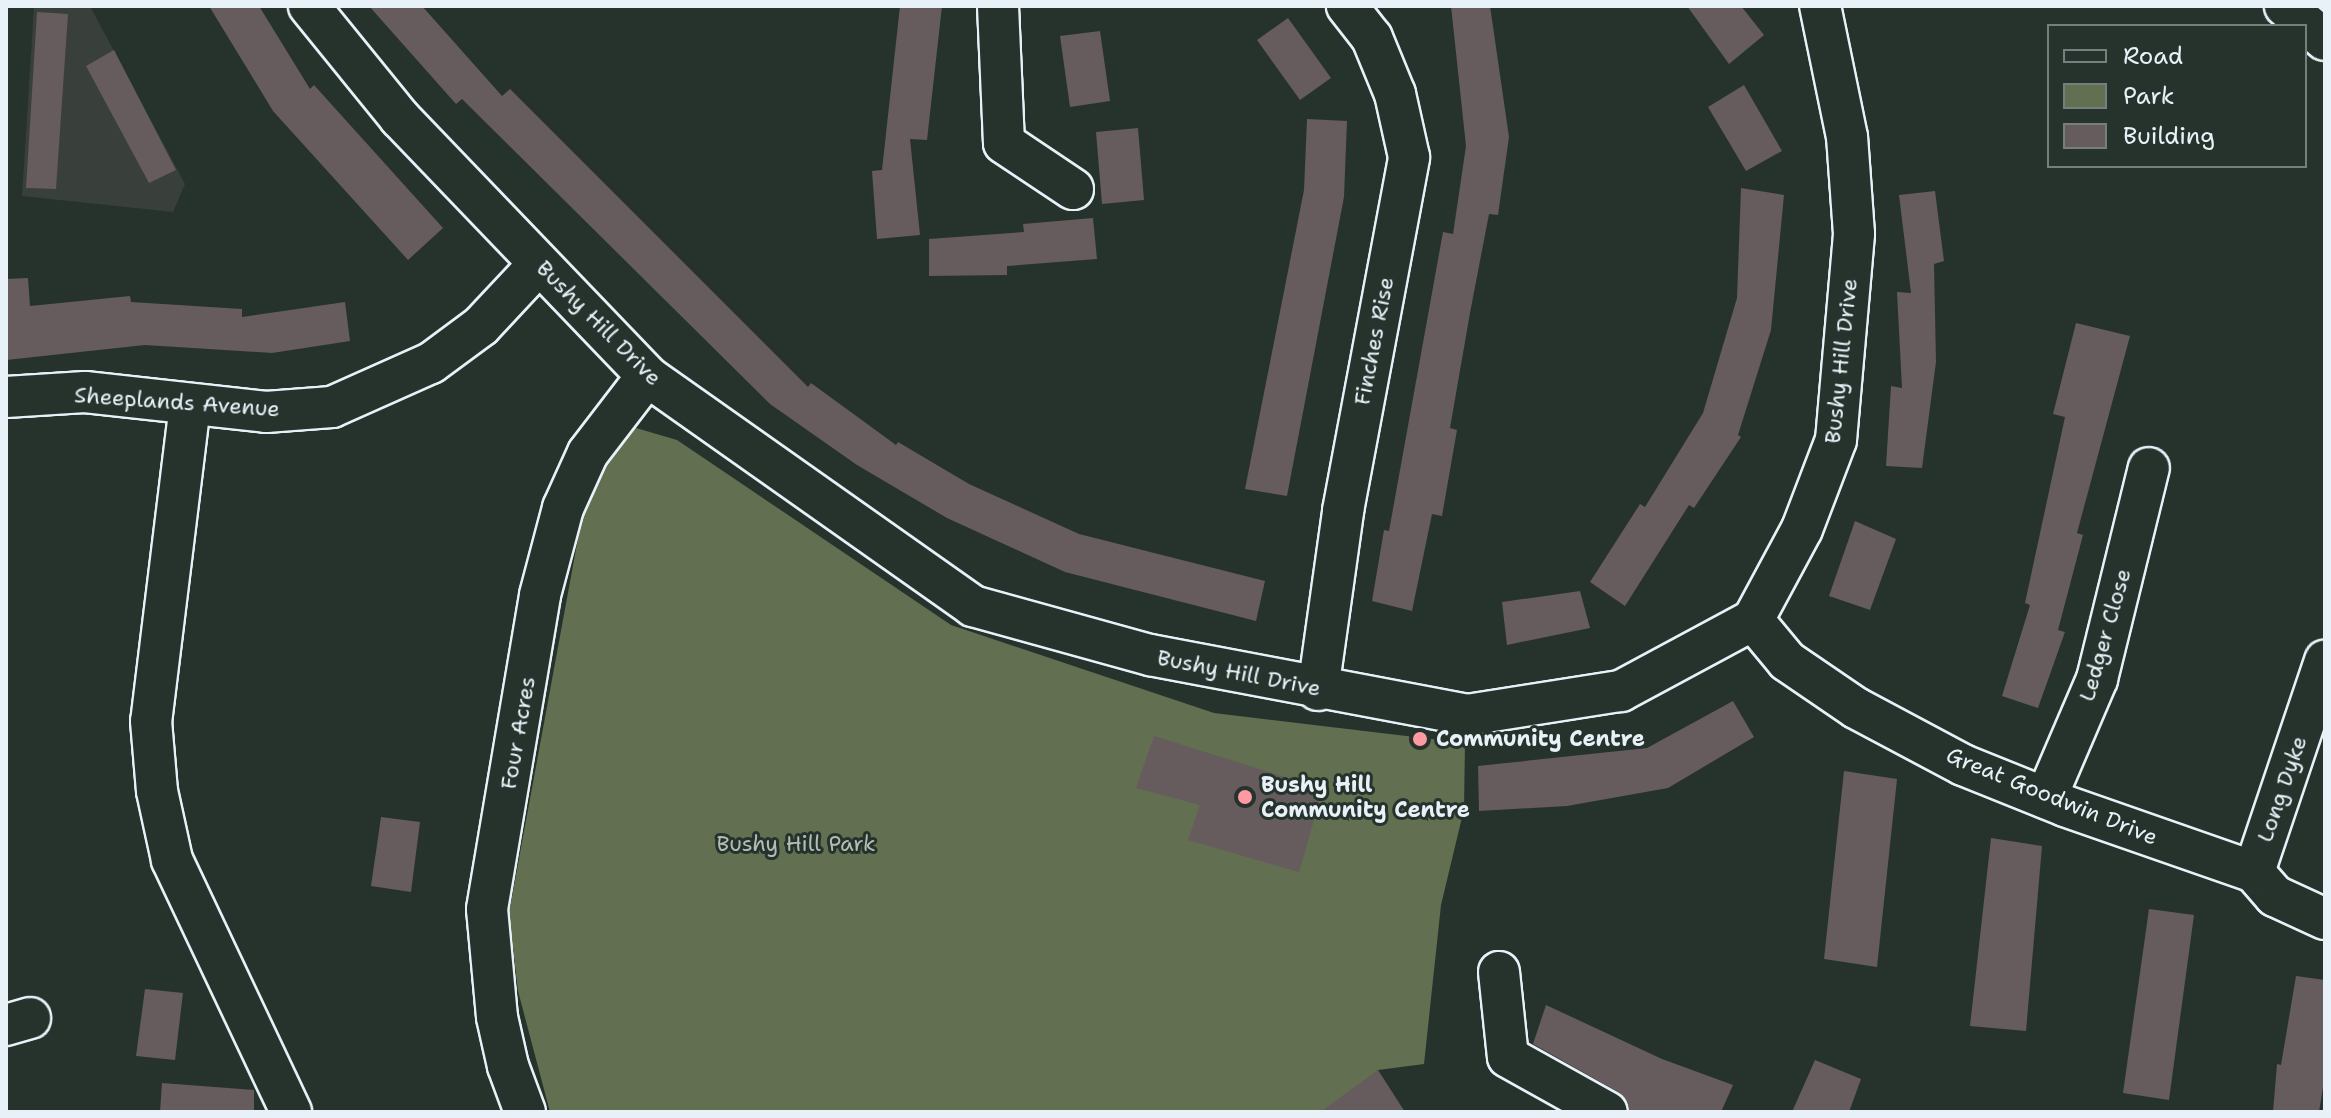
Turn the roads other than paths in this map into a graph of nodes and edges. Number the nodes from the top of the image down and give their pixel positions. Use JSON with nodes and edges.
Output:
{"nodes":[{"id":1,"x":309,"y":6,"type":"edge"},
{"id":2,"x":998,"y":6,"type":"edge"},
{"id":3,"x":1347,"y":6,"type":"edge"},
{"id":4,"x":1820,"y":6,"type":"edge"},
{"id":5,"x":2285,"y":6,"type":"edge"},
{"id":6,"x":2306,"y":24,"type":"edge"},
{"id":7,"x":2307,"y":25,"type":"edge"},
{"id":8,"x":2325,"y":40,"type":"edge"},
{"id":9,"x":1073,"y":189,"type":"dead end"},
{"id":10,"x":539,"y":264,"type":"junction"},
{"id":11,"x":647,"y":376,"type":"junction"},
{"id":12,"x":6,"y":397,"type":"edge"},
{"id":13,"x":190,"y":405,"type":"junction"},
{"id":14,"x":2149,"y":468,"type":"dead end"},
{"id":15,"x":1753,"y":620,"type":"junction"},
{"id":16,"x":2325,"y":661,"type":"edge"},
{"id":17,"x":1318,"y":690,"type":"junction"},
{"id":18,"x":2046,"y":798,"type":"junction"},
{"id":19,"x":2254,"y":872,"type":"junction"},
{"id":20,"x":2325,"y":919,"type":"edge"},
{"id":21,"x":1499,"y":972,"type":"dead end"},
{"id":22,"x":291,"y":1112,"type":"edge"},
{"id":23,"x":525,"y":1112,"type":"edge"},
{"id":24,"x":1607,"y":1112,"type":"edge"}],
"edges":[{"from":1,"to":10,"type":"street","name":"Bushy Hill Drive"},
{"from":2,"to":9,"type":"street"},
{"from":3,"to":17,"type":"street","name":"Finches Rise"},
{"from":4,"to":15,"type":"street","name":"Bushy Hill Drive"},
{"from":5,"to":6,"type":"street"},
{"from":7,"to":8,"type":"street"},
{"from":10,"to":11,"type":"street","name":"Bushy Hill Drive"},
{"from":10,"to":13,"type":"street","name":"Sheeplands Avenue"},
{"from":11,"to":17,"type":"street","name":"Bushy Hill Drive"},
{"from":11,"to":23,"type":"street","name":"Four Acres"},
{"from":12,"to":13,"type":"street","name":"Sheeplands Avenue"},
{"from":13,"to":22,"type":"street"},
{"from":14,"to":18,"type":"street","name":"Ledger Close"},
{"from":15,"to":17,"type":"street","name":"Bushy Hill Drive"},
{"from":15,"to":18,"type":"street","name":"Great Goodwin Drive"},
{"from":16,"to":19,"type":"street","name":"Long Dyke"},
{"from":18,"to":19,"type":"street","name":"Great Goodwin Drive"},
{"from":19,"to":20,"type":"street","name":"Great Goodwin Drive"},
{"from":21,"to":24,"type":"street"}]}
